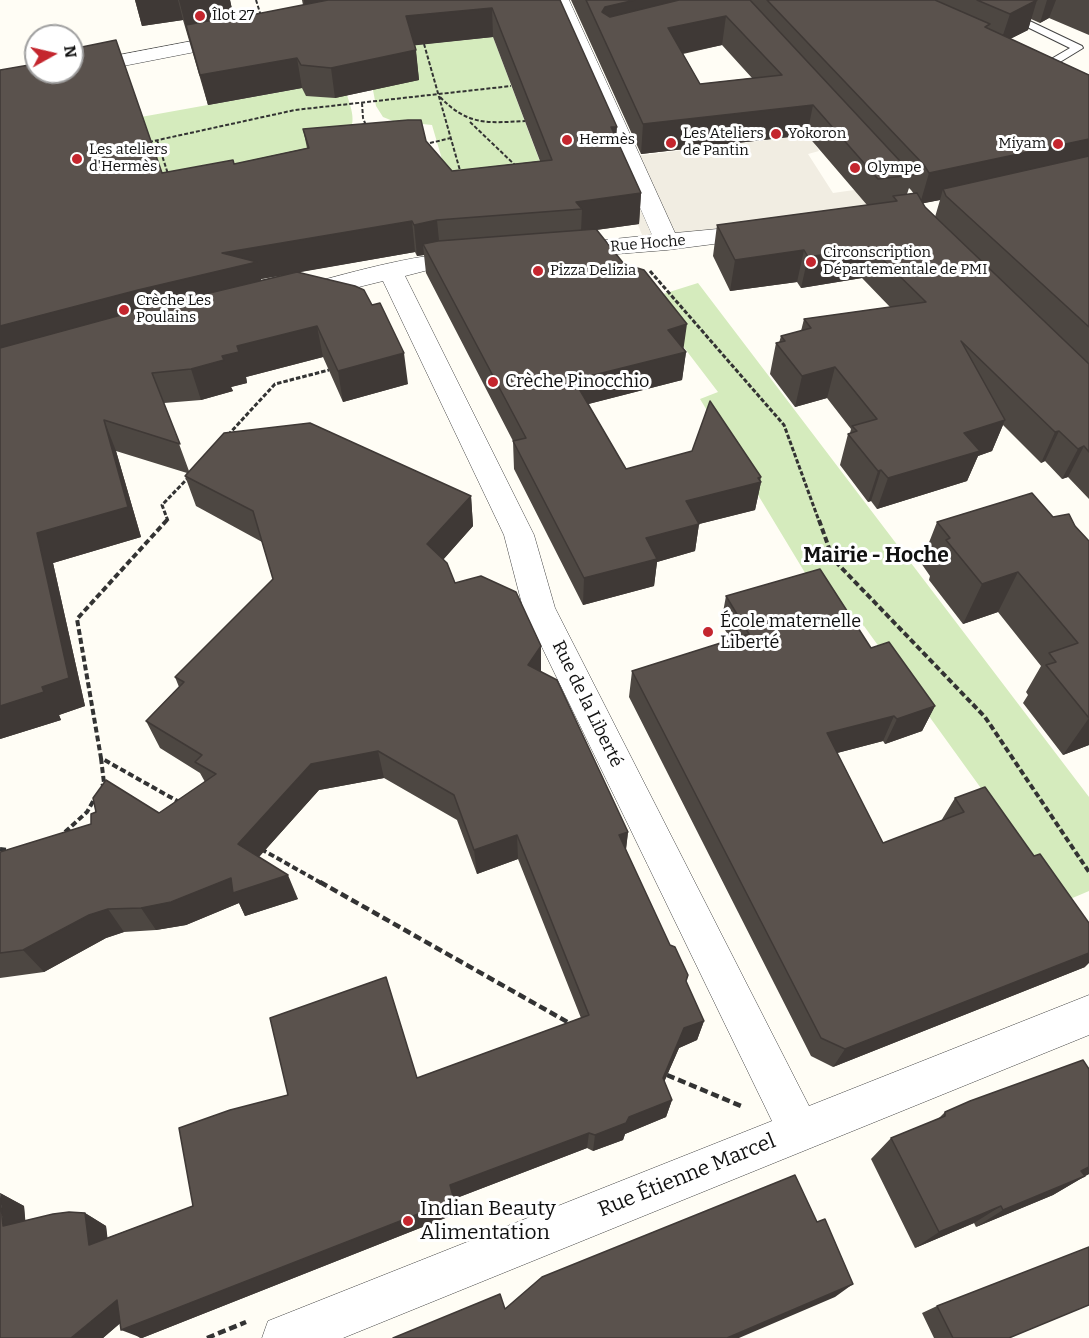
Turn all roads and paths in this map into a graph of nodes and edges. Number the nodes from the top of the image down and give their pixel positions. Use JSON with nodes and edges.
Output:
{"nodes":[{"id":1,"x":256,"y":0,"type":"edge"},
{"id":2,"x":559,"y":0,"type":"edge"},
{"id":3,"x":1017,"y":18,"type":"edge"},
{"id":4,"x":258,"y":28,"type":"joint"},
{"id":5,"x":424,"y":44,"type":"edge"},
{"id":6,"x":1078,"y":48,"type":"junction"},
{"id":7,"x":1089,"y":54,"type":"edge"},
{"id":8,"x":1018,"y":62,"type":"edge"},
{"id":9,"x":84,"y":67,"type":"edge"},
{"id":10,"x":1038,"y":71,"type":"junction"},
{"id":11,"x":1059,"y":81,"type":"edge"},
{"id":12,"x":512,"y":86,"type":"edge"},
{"id":13,"x":438,"y":94,"type":"junction"},
{"id":14,"x":362,"y":103,"type":"junction"},
{"id":15,"x":525,"y":121,"type":"edge"},
{"id":16,"x":470,"y":122,"type":"junction"},
{"id":17,"x":368,"y":130,"type":"edge"},
{"id":18,"x":451,"y":138,"type":"junction"},
{"id":19,"x":157,"y":140,"type":"junction"},
{"id":20,"x":423,"y":141,"type":"edge"},
{"id":21,"x":149,"y":142,"type":"edge"},
{"id":22,"x":521,"y":170,"type":"edge"},
{"id":23,"x":462,"y":180,"type":"edge"},
{"id":24,"x":171,"y":183,"type":"edge"},
{"id":25,"x":781,"y":230,"type":"edge"},
{"id":26,"x":667,"y":243,"type":"junction"},
{"id":27,"x":628,"y":246,"type":"junction"},
{"id":28,"x":546,"y":252,"type":"edge"},
{"id":29,"x":498,"y":255,"type":"edge"},
{"id":30,"x":390,"y":271,"type":"junction"},
{"id":31,"x":274,"y":300,"type":"edge"},
{"id":32,"x":329,"y":370,"type":"edge"},
{"id":33,"x":226,"y":436,"type":"edge"},
{"id":34,"x":194,"y":471,"type":"edge"},
{"id":35,"x":101,"y":758,"type":"junction"},
{"id":36,"x":184,"y":805,"type":"edge"},
{"id":37,"x":56,"y":836,"type":"edge"},
{"id":38,"x":256,"y":846,"type":"edge"},
{"id":39,"x":17,"y":848,"type":"edge"},
{"id":40,"x":0,"y":849,"type":"edge"},
{"id":41,"x":1089,"y":872,"type":"edge"},
{"id":42,"x":1089,"y":1015,"type":"edge"},
{"id":43,"x":578,"y":1028,"type":"edge"},
{"id":44,"x":667,"y":1075,"type":"edge"},
{"id":45,"x":742,"y":1107,"type":"dead end"},
{"id":46,"x":799,"y":1131,"type":"junction"},
{"id":47,"x":285,"y":1338,"type":"edge"}],
"edges":[{"from":1,"to":4,"type":"path"},
{"from":2,"to":26,"type":"street"},
{"from":3,"to":6,"type":"lane"},
{"from":4,"to":9,"type":"street"},
{"from":5,"to":13,"type":"path"},
{"from":6,"to":7,"type":"lane"},
{"from":6,"to":10,"type":"lane"},
{"from":8,"to":10,"type":"street"},
{"from":10,"to":11,"type":"street"},
{"from":12,"to":13,"type":"path"},
{"from":13,"to":14,"type":"path"},
{"from":13,"to":16,"type":"path"},
{"from":13,"to":18,"type":"path"},
{"from":14,"to":17,"type":"path"},
{"from":14,"to":19,"type":"path"},
{"from":15,"to":16,"type":"path"},
{"from":16,"to":22,"type":"path"},
{"from":18,"to":20,"type":"path"},
{"from":18,"to":23,"type":"path"},
{"from":19,"to":21,"type":"path"},
{"from":19,"to":24,"type":"path"},
{"from":25,"to":26,"type":"street","name":"Rue Hoche"},
{"from":26,"to":27,"type":"street","name":"Rue Hoche"},
{"from":27,"to":28,"type":"street","name":"Rue Hoche"},
{"from":27,"to":41,"type":"path"},
{"from":29,"to":30,"type":"street"},
{"from":30,"to":31,"type":"street"},
{"from":30,"to":46,"type":"street","name":"Rue de la Liberté"},
{"from":32,"to":33,"type":"path"},
{"from":34,"to":35,"type":"path"},
{"from":35,"to":36,"type":"path"},
{"from":35,"to":37,"type":"path"},
{"from":38,"to":43,"type":"path"},
{"from":39,"to":40,"type":"path"},
{"from":42,"to":46,"type":"street","name":"Rue Étienne Marcel"},
{"from":44,"to":45,"type":"path"},
{"from":46,"to":47,"type":"street","name":"Rue Étienne Marcel"}]}
